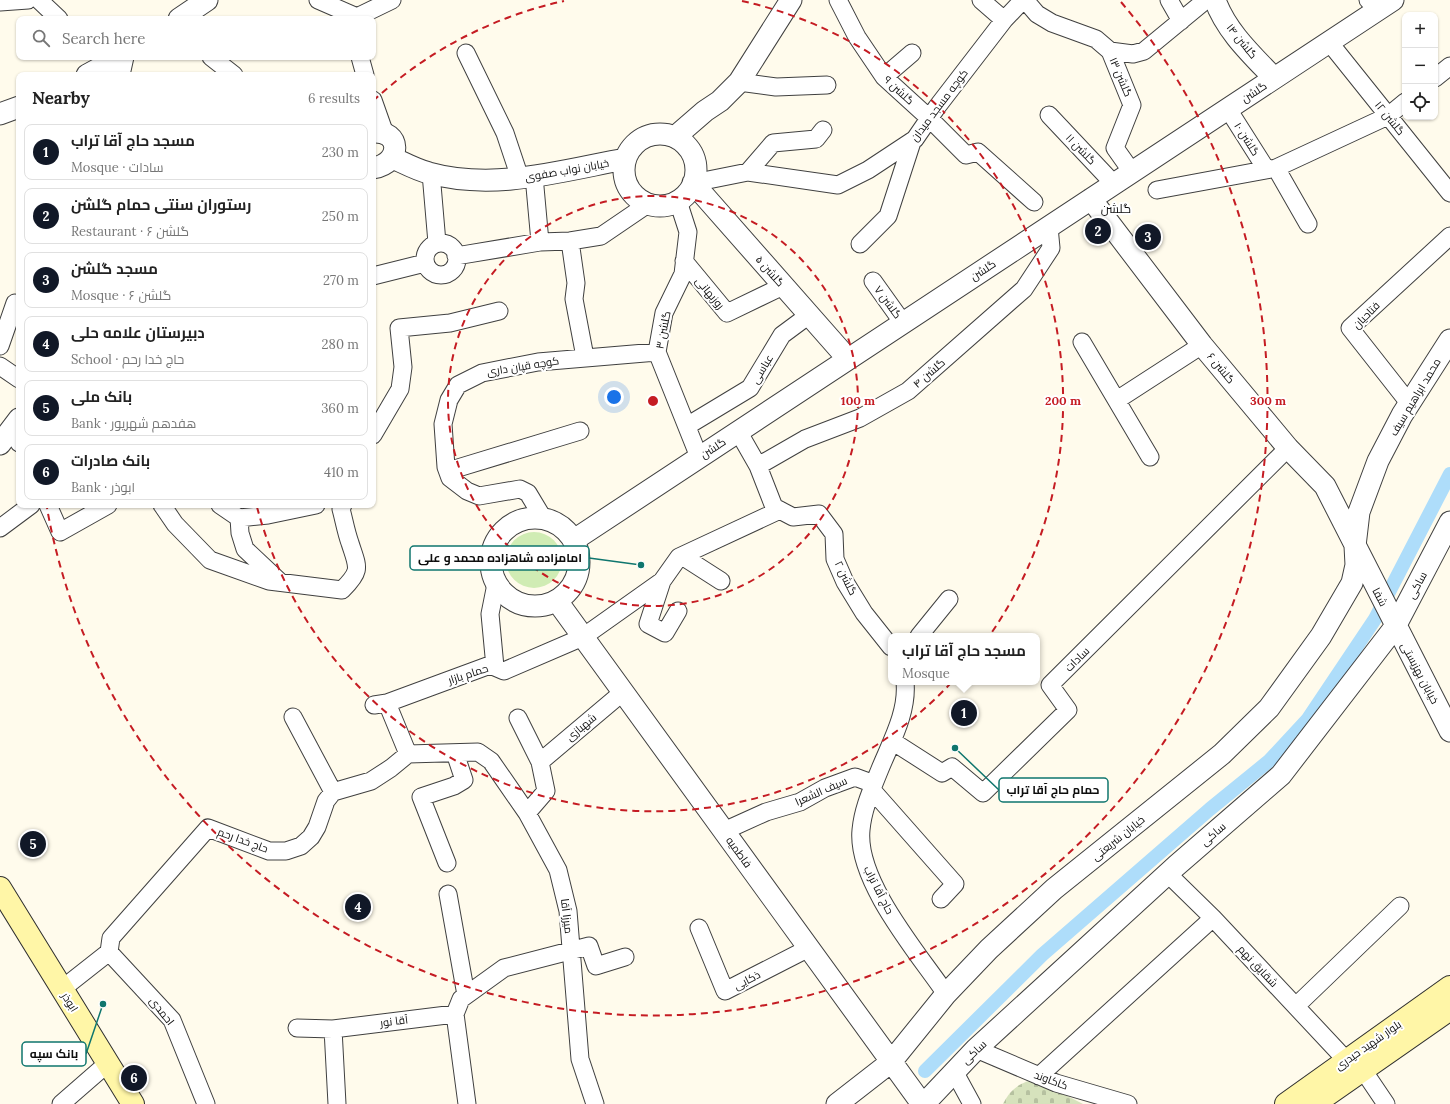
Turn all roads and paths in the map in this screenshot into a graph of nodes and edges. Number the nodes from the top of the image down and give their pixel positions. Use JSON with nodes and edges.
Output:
{"nodes":[{"id":1,"x":28,"y":0,"type":"edge"},
{"id":2,"x":39,"y":0,"type":"edge"},
{"id":3,"x":207,"y":0,"type":"edge"},
{"id":4,"x":318,"y":0,"type":"edge"},
{"id":5,"x":392,"y":0,"type":"edge"},
{"id":6,"x":791,"y":0,"type":"edge"},
{"id":7,"x":838,"y":0,"type":"edge"},
{"id":8,"x":981,"y":0,"type":"edge"},
{"id":9,"x":1024,"y":0,"type":"edge"},
{"id":10,"x":1169,"y":0,"type":"edge"},
{"id":11,"x":1206,"y":0,"type":"edge"},
{"id":12,"x":1215,"y":0,"type":"edge"},
{"id":13,"x":0,"y":2,"type":"edge"},
{"id":14,"x":1380,"y":3,"type":"edge"},
{"id":15,"x":358,"y":12,"type":"edge"},
{"id":16,"x":56,"y":16,"type":"edge"},
{"id":17,"x":183,"y":16,"type":"edge"},
{"id":18,"x":1004,"y":20,"type":"junction"},
{"id":19,"x":1181,"y":21,"type":"junction"},
{"id":20,"x":1329,"y":42,"type":"junction"},
{"id":21,"x":1110,"y":51,"type":"junction"},
{"id":22,"x":466,"y":53,"type":"dead end"},
{"id":23,"x":912,"y":53,"type":"dead end"},
{"id":24,"x":114,"y":60,"type":"edge"},
{"id":25,"x":124,"y":60,"type":"edge"},
{"id":26,"x":216,"y":60,"type":"edge"},
{"id":27,"x":361,"y":60,"type":"edge"},
{"id":28,"x":1450,"y":66,"type":"edge"},
{"id":29,"x":92,"y":72,"type":"edge"},
{"id":30,"x":122,"y":72,"type":"edge"},
{"id":31,"x":230,"y":72,"type":"edge"},
{"id":32,"x":364,"y":72,"type":"edge"},
{"id":33,"x":884,"y":76,"type":"junction"},
{"id":34,"x":1438,"y":76,"type":"edge"},
{"id":35,"x":1274,"y":78,"type":"junction"},
{"id":36,"x":739,"y":82,"type":"junction"},
{"id":37,"x":827,"y":85,"type":"dead end"},
{"id":38,"x":1402,"y":104,"type":"edge"},
{"id":39,"x":16,"y":108,"type":"edge"},
{"id":40,"x":1228,"y":109,"type":"junction"},
{"id":41,"x":0,"y":114,"type":"edge"},
{"id":42,"x":1049,"y":115,"type":"dead end"},
{"id":43,"x":376,"y":116,"type":"edge"},
{"id":44,"x":1388,"y":116,"type":"junction"},
{"id":45,"x":930,"y":118,"type":"junction"},
{"id":46,"x":823,"y":130,"type":"dead end"},
{"id":47,"x":379,"y":133,"type":"edge"},
{"id":48,"x":675,"y":137,"type":"junction"},
{"id":49,"x":912,"y":142,"type":"junction"},
{"id":50,"x":393,"y":158,"type":"junction"},
{"id":51,"x":625,"y":160,"type":"junction"},
{"id":52,"x":376,"y":167,"type":"edge"},
{"id":53,"x":1271,"y":169,"type":"junction"},
{"id":54,"x":748,"y":172,"type":"junction"},
{"id":55,"x":1132,"y":172,"type":"junction"},
{"id":56,"x":431,"y":173,"type":"junction"},
{"id":57,"x":527,"y":177,"type":"junction"},
{"id":58,"x":693,"y":183,"type":"junction"},
{"id":59,"x":1114,"y":184,"type":"junction"},
{"id":60,"x":1157,"y":190,"type":"dead end"},
{"id":61,"x":1450,"y":193,"type":"edge"},
{"id":62,"x":1091,"y":199,"type":"junction"},
{"id":63,"x":678,"y":201,"type":"junction"},
{"id":64,"x":1034,"y":202,"type":"dead end"},
{"id":65,"x":648,"y":204,"type":"junction"},
{"id":66,"x":1308,"y":224,"type":"dead end"},
{"id":67,"x":1049,"y":227,"type":"junction"},
{"id":68,"x":1450,"y":236,"type":"edge"},
{"id":69,"x":570,"y":241,"type":"junction"},
{"id":70,"x":540,"y":242,"type":"junction"},
{"id":71,"x":437,"y":243,"type":"junction"},
{"id":72,"x":860,"y":244,"type":"dead end"},
{"id":73,"x":456,"y":256,"type":"junction"},
{"id":74,"x":684,"y":261,"type":"junction"},
{"id":75,"x":425,"y":263,"type":"junction"},
{"id":76,"x":376,"y":275,"type":"edge"},
{"id":77,"x":873,"y":281,"type":"dead end"},
{"id":78,"x":783,"y":286,"type":"junction"},
{"id":79,"x":15,"y":303,"type":"dead end"},
{"id":80,"x":499,"y":311,"type":"dead end"},
{"id":81,"x":809,"y":315,"type":"junction"},
{"id":82,"x":903,"y":323,"type":"junction"},
{"id":83,"x":1450,"y":340,"type":"edge"},
{"id":84,"x":1082,"y":342,"type":"dead end"},
{"id":85,"x":1202,"y":345,"type":"junction"},
{"id":86,"x":0,"y":346,"type":"edge"},
{"id":87,"x":657,"y":352,"type":"junction"},
{"id":88,"x":585,"y":357,"type":"junction"},
{"id":89,"x":848,"y":359,"type":"junction"},
{"id":90,"x":0,"y":366,"type":"edge"},
{"id":91,"x":16,"y":377,"type":"edge"},
{"id":92,"x":1117,"y":400,"type":"junction"},
{"id":93,"x":1409,"y":403,"type":"junction"},
{"id":94,"x":687,"y":426,"type":"junction"},
{"id":95,"x":376,"y":430,"type":"edge"},
{"id":96,"x":580,"y":431,"type":"dead end"},
{"id":97,"x":738,"y":431,"type":"junction"},
{"id":98,"x":1288,"y":448,"type":"junction"},
{"id":99,"x":1150,"y":456,"type":"dead end"},
{"id":100,"x":699,"y":457,"type":"junction"},
{"id":101,"x":758,"y":466,"type":"junction"},
{"id":102,"x":448,"y":471,"type":"junction"},
{"id":103,"x":27,"y":508,"type":"edge"},
{"id":104,"x":49,"y":508,"type":"edge"},
{"id":105,"x":103,"y":508,"type":"edge"},
{"id":106,"x":164,"y":508,"type":"edge"},
{"id":107,"x":224,"y":508,"type":"edge"},
{"id":108,"x":287,"y":508,"type":"edge"},
{"id":109,"x":342,"y":508,"type":"edge"},
{"id":110,"x":268,"y":510,"type":"edge"},
{"id":111,"x":780,"y":510,"type":"junction"},
{"id":112,"x":239,"y":518,"type":"junction"},
{"id":113,"x":543,"y":518,"type":"junction"},
{"id":114,"x":1450,"y":522,"type":"edge"},
{"id":115,"x":0,"y":528,"type":"edge"},
{"id":116,"x":574,"y":540,"type":"junction"},
{"id":117,"x":1355,"y":546,"type":"junction"},
{"id":118,"x":682,"y":556,"type":"junction"},
{"id":119,"x":1371,"y":578,"type":"joint"},
{"id":120,"x":662,"y":581,"type":"junction"},
{"id":121,"x":721,"y":581,"type":"dead end"},
{"id":122,"x":280,"y":582,"type":"junction"},
{"id":123,"x":496,"y":584,"type":"junction"},
{"id":124,"x":950,"y":600,"type":"dead end"},
{"id":125,"x":556,"y":601,"type":"junction"},
{"id":126,"x":678,"y":611,"type":"dead end"},
{"id":127,"x":1392,"y":621,"type":"junction"},
{"id":128,"x":921,"y":633,"type":"edge"},
{"id":129,"x":583,"y":637,"type":"junction"},
{"id":130,"x":888,"y":643,"type":"edge"},
{"id":131,"x":495,"y":667,"type":"junction"},
{"id":132,"x":904,"y":685,"type":"edge"},
{"id":133,"x":623,"y":692,"type":"junction"},
{"id":134,"x":1444,"y":705,"type":"edge"},
{"id":135,"x":293,"y":717,"type":"dead end"},
{"id":136,"x":518,"y":718,"type":"dead end"},
{"id":137,"x":1450,"y":731,"type":"edge"},
{"id":138,"x":892,"y":741,"type":"junction"},
{"id":139,"x":455,"y":753,"type":"junction"},
{"id":140,"x":408,"y":754,"type":"junction"},
{"id":141,"x":540,"y":762,"type":"junction"},
{"id":142,"x":873,"y":787,"type":"junction"},
{"id":143,"x":332,"y":792,"type":"junction"},
{"id":144,"x":527,"y":813,"type":"junction"},
{"id":145,"x":724,"y":831,"type":"junction"},
{"id":146,"x":447,"y":863,"type":"dead end"},
{"id":147,"x":1168,"y":874,"type":"junction"},
{"id":148,"x":3,"y":894,"type":"edge"},
{"id":149,"x":448,"y":894,"type":"dead end"},
{"id":150,"x":941,"y":899,"type":"dead end"},
{"id":151,"x":1400,"y":906,"type":"dead end"},
{"id":152,"x":1213,"y":918,"type":"junction"},
{"id":153,"x":700,"y":928,"type":"dead end"},
{"id":154,"x":809,"y":948,"type":"junction"},
{"id":155,"x":571,"y":951,"type":"junction"},
{"id":156,"x":109,"y":952,"type":"junction"},
{"id":157,"x":625,"y":957,"type":"dead end"},
{"id":158,"x":1450,"y":987,"type":"edge"},
{"id":159,"x":62,"y":989,"type":"junction"},
{"id":160,"x":946,"y":994,"type":"junction"},
{"id":161,"x":466,"y":995,"type":"junction"},
{"id":162,"x":1296,"y":1006,"type":"junction"},
{"id":163,"x":1450,"y":1009,"type":"edge"},
{"id":164,"x":456,"y":1014,"type":"junction"},
{"id":165,"x":297,"y":1028,"type":"dead end"},
{"id":166,"x":334,"y":1029,"type":"junction"},
{"id":167,"x":976,"y":1049,"type":"junction"},
{"id":168,"x":891,"y":1062,"type":"junction"},
{"id":169,"x":108,"y":1063,"type":"junction"},
{"id":170,"x":1354,"y":1065,"type":"junction"},
{"id":171,"x":954,"y":1072,"type":"junction"},
{"id":172,"x":1039,"y":1076,"type":"junction"},
{"id":173,"x":61,"y":1104,"type":"edge"},
{"id":174,"x":133,"y":1104,"type":"edge"},
{"id":175,"x":206,"y":1104,"type":"edge"},
{"id":176,"x":337,"y":1104,"type":"edge"},
{"id":177,"x":467,"y":1104,"type":"edge"},
{"id":178,"x":595,"y":1104,"type":"edge"},
{"id":179,"x":838,"y":1104,"type":"edge"},
{"id":180,"x":923,"y":1104,"type":"edge"},
{"id":181,"x":972,"y":1104,"type":"edge"},
{"id":182,"x":1128,"y":1104,"type":"edge"},
{"id":183,"x":1286,"y":1104,"type":"edge"},
{"id":184,"x":1314,"y":1104,"type":"edge"},
{"id":185,"x":1386,"y":1104,"type":"edge"}],
"edges":[{"from":1,"to":13,"type":"street"},
{"from":2,"to":16,"type":"street"},
{"from":3,"to":17,"type":"street"},
{"from":4,"to":15,"type":"street"},
{"from":5,"to":15,"type":"street"},
{"from":6,"to":36,"type":"street"},
{"from":7,"to":33,"type":"street","name":"گلشن ۹"},
{"from":8,"to":18,"type":"street"},
{"from":9,"to":18,"type":"street","name":"کوچه مسجد میدان"},
{"from":9,"to":21,"type":"street","name":"گلشن ۱۳"},
{"from":10,"to":19,"type":"street"},
{"from":11,"to":19,"type":"street"},
{"from":12,"to":35,"type":"street","name":"گلشن ۱۴"},
{"from":14,"to":20,"type":"street","name":"گلشن"},
{"from":18,"to":45,"type":"street","name":"کوچه مسجد میدان"},
{"from":19,"to":21,"type":"street"},
{"from":20,"to":35,"type":"street","name":"گلشن"},
{"from":20,"to":44,"type":"street","name":"گلشن ۱۲"},
{"from":21,"to":55,"type":"street","name":"گلشن ۱۳"},
{"from":22,"to":57,"type":"street"},
{"from":23,"to":33,"type":"street"},
{"from":24,"to":29,"type":"street"},
{"from":25,"to":30,"type":"street"},
{"from":26,"to":31,"type":"street"},
{"from":27,"to":32,"type":"street"},
{"from":28,"to":34,"type":"street"},
{"from":33,"to":45,"type":"street","name":"گلشن ۹"},
{"from":35,"to":40,"type":"street","name":"گلشن"},
{"from":36,"to":37,"type":"street"},
{"from":36,"to":48,"type":"street"},
{"from":38,"to":44,"type":"street"},
{"from":39,"to":41,"type":"street"},
{"from":40,"to":53,"type":"street","name":"گلشن ۱۰"},
{"from":40,"to":55,"type":"street","name":"گلشن"},
{"from":42,"to":59,"type":"street","name":"گلشن ۱۱"},
{"from":43,"to":47,"type":"street"},
{"from":44,"to":53,"type":"street"},
{"from":44,"to":61,"type":"street","name":"گلشن ۱۲"},
{"from":45,"to":49,"type":"street","name":"کوچه مسجد میدان"},
{"from":45,"to":64,"type":"street","name":"گلشن ۹"},
{"from":46,"to":54,"type":"street"},
{"from":47,"to":50,"type":"street"},
{"from":48,"to":51,"type":"street"},
{"from":48,"to":58,"type":"street"},
{"from":49,"to":54,"type":"street","name":"کوچه مسجد میدان"},
{"from":49,"to":72,"type":"street"},
{"from":50,"to":52,"type":"street"},
{"from":50,"to":56,"type":"street","name":"خیابان نواب صفوی"},
{"from":51,"to":57,"type":"street","name":"خیابان نواب صفوی"},
{"from":51,"to":65,"type":"street"},
{"from":53,"to":60,"type":"street"},
{"from":53,"to":66,"type":"street","name":"گلشن ۱۰"},
{"from":54,"to":58,"type":"street","name":"کوچه مسجد میدان"},
{"from":55,"to":59,"type":"street","name":"گلشن"},
{"from":56,"to":57,"type":"street","name":"خیابان نواب صفوی"},
{"from":56,"to":71,"type":"street"},
{"from":57,"to":70,"type":"street"},
{"from":58,"to":63,"type":"street"},
{"from":58,"to":78,"type":"street","name":"گلشن ۵"},
{"from":59,"to":62,"type":"street","name":"گلشن"},
{"from":62,"to":67,"type":"street","name":"گلشن"},
{"from":62,"to":85,"type":"street","name":"گلشن ۶"},
{"from":63,"to":65,"type":"street"},
{"from":63,"to":74,"type":"street","name":"گلشن ۳"},
{"from":65,"to":69,"type":"street"},
{"from":67,"to":82,"type":"street","name":"گلشن"},
{"from":67,"to":101,"type":"street","name":"گلشن ۴"},
{"from":68,"to":93,"type":"street","name":"فتاحیان"},
{"from":69,"to":70,"type":"street"},
{"from":69,"to":88,"type":"street"},
{"from":70,"to":73,"type":"street"},
{"from":71,"to":73,"type":"street"},
{"from":71,"to":75,"type":"street"},
{"from":73,"to":75,"type":"street"},
{"from":74,"to":78,"type":"street","name":"روزبهانی"},
{"from":74,"to":87,"type":"street","name":"گلشن ۳"},
{"from":75,"to":76,"type":"street"},
{"from":77,"to":82,"type":"street","name":"گلشن ۷"},
{"from":78,"to":81,"type":"street","name":"گلشن ۵"},
{"from":79,"to":86,"type":"street"},
{"from":80,"to":95,"type":"street"},
{"from":81,"to":89,"type":"street","name":"گلشن ۵"},
{"from":81,"to":94,"type":"street","name":"عباسی"},
{"from":82,"to":89,"type":"street","name":"گلشن"},
{"from":83,"to":93,"type":"street","name":"محمد ابراهیم سیف"},
{"from":84,"to":92,"type":"street"},
{"from":85,"to":92,"type":"street"},
{"from":85,"to":98,"type":"street","name":"گلشن ۶"},
{"from":87,"to":88,"type":"street","name":"کوچه قپان داری"},
{"from":87,"to":94,"type":"street","name":"گلشن ۳"},
{"from":88,"to":102,"type":"street","name":"کوچه قپان داری"},
{"from":89,"to":97,"type":"street","name":"گلشن"},
{"from":90,"to":91,"type":"street"},
{"from":92,"to":99,"type":"street"},
{"from":93,"to":117,"type":"street","name":"محمد ابراهیم سیف"},
{"from":94,"to":100,"type":"street","name":"گلشن ۳"},
{"from":96,"to":102,"type":"street"},
{"from":97,"to":100,"type":"street","name":"گلشن"},
{"from":97,"to":101,"type":"street"},
{"from":98,"to":117,"type":"street","name":"گلشن ۶"},
{"from":98,"to":138,"type":"street","name":"سادات"},
{"from":100,"to":116,"type":"street","name":"گلشن"},
{"from":101,"to":111,"type":"street"},
{"from":102,"to":113,"type":"street"},
{"from":103,"to":115,"type":"street"},
{"from":104,"to":105,"type":"street"},
{"from":106,"to":122,"type":"street"},
{"from":107,"to":112,"type":"street"},
{"from":108,"to":110,"type":"street"},
{"from":109,"to":122,"type":"street"},
{"from":110,"to":112,"type":"street"},
{"from":111,"to":118,"type":"street"},
{"from":111,"to":130,"type":"street","name":"گلشن ۲"},
{"from":112,"to":122,"type":"street"},
{"from":113,"to":116,"type":"street"},
{"from":113,"to":123,"type":"street"},
{"from":114,"to":127,"type":"street","name":"ساکی"},
{"from":116,"to":125,"type":"street"},
{"from":117,"to":119,"type":"street","name":"گلشن ۶"},
{"from":117,"to":160,"type":"street","name":"خیابان شریعتی"},
{"from":118,"to":120,"type":"street"},
{"from":118,"to":121,"type":"street"},
{"from":119,"to":127,"type":"street","name":"شفا"},
{"from":120,"to":126,"type":"street"},
{"from":120,"to":129,"type":"street","name":"حمام بازار"},
{"from":123,"to":125,"type":"street"},
{"from":123,"to":131,"type":"street"},
{"from":124,"to":128,"type":"street"},
{"from":125,"to":129,"type":"street","name":"فاطمیه"},
{"from":127,"to":134,"type":"street","name":"خیابان بهزیستی"},
{"from":127,"to":147,"type":"street","name":"ساکی"},
{"from":129,"to":131,"type":"street","name":"حمام بازار"},
{"from":129,"to":133,"type":"street","name":"فاطمیه"},
{"from":131,"to":140,"type":"street","name":"حمام بازار"},
{"from":132,"to":138,"type":"street","name":"حاج آقا تراب"},
{"from":133,"to":141,"type":"street","name":"شهبازی"},
{"from":133,"to":145,"type":"street","name":"فاطمیه"},
{"from":134,"to":137,"type":"street","name":"خیابان بهزیستی"},
{"from":135,"to":143,"type":"street"},
{"from":136,"to":141,"type":"street"},
{"from":138,"to":142,"type":"street","name":"حاج آقا تراب"},
{"from":139,"to":140,"type":"street"},
{"from":139,"to":144,"type":"street","name":"میرزا آقا"},
{"from":139,"to":146,"type":"street"},
{"from":140,"to":143,"type":"street"},
{"from":141,"to":144,"type":"street"},
{"from":142,"to":145,"type":"street","name":"سیف الشعرا"},
{"from":142,"to":150,"type":"street"},
{"from":142,"to":160,"type":"street","name":"حاج آقا تراب"},
{"from":143,"to":156,"type":"street","name":"حاج خدا رحم"},
{"from":144,"to":155,"type":"street","name":"میرزا آقا"},
{"from":145,"to":154,"type":"street","name":"فاطمیه"},
{"from":147,"to":152,"type":"street","name":"شقایق نهم"},
{"from":147,"to":167,"type":"street","name":"ساکی"},
{"from":148,"to":159,"type":"main road","name":"ابوذر"},
{"from":149,"to":161,"type":"street"},
{"from":151,"to":162,"type":"street"},
{"from":152,"to":162,"type":"street","name":"شقایق نهم"},
{"from":152,"to":172,"type":"street"},
{"from":153,"to":154,"type":"street","name":"ذکایی"},
{"from":154,"to":168,"type":"street","name":"فاطمیه"},
{"from":155,"to":157,"type":"street"},
{"from":155,"to":161,"type":"street"},
{"from":155,"to":178,"type":"street","name":"میرزا آقا"},
{"from":156,"to":159,"type":"street"},
{"from":156,"to":175,"type":"street","name":"احمدی"},
{"from":158,"to":170,"type":"main road","name":"بلوار شهید حیدری"},
{"from":159,"to":169,"type":"main road","name":"ابوذر"},
{"from":160,"to":168,"type":"street","name":"خیابان شریعتی"},
{"from":161,"to":164,"type":"street"},
{"from":162,"to":170,"type":"street","name":"شقایق نهم"},
{"from":163,"to":170,"type":"main road","name":"بلوار شهید حیدری"},
{"from":164,"to":166,"type":"street","name":"آقا نور"},
{"from":164,"to":177,"type":"street"},
{"from":165,"to":166,"type":"street","name":"آقا نور"},
{"from":166,"to":176,"type":"street"},
{"from":167,"to":171,"type":"street","name":"ساکی"},
{"from":167,"to":172,"type":"street","name":"کاکاوند"},
{"from":168,"to":179,"type":"street","name":"خیابان شریعتی"},
{"from":168,"to":180,"type":"street","name":"فاطمیه"},
{"from":169,"to":173,"type":"street"},
{"from":169,"to":174,"type":"main road","name":"ابوذر"},
{"from":170,"to":183,"type":"main road","name":"بلوار شهید حیدری"},
{"from":170,"to":184,"type":"main road","name":"بلوار شهید حیدری"},
{"from":170,"to":185,"type":"street","name":"شقایق نهم"},
{"from":171,"to":180,"type":"street","name":"ساکی"},
{"from":171,"to":181,"type":"street"},
{"from":172,"to":182,"type":"street","name":"کاکاوند"}]}
